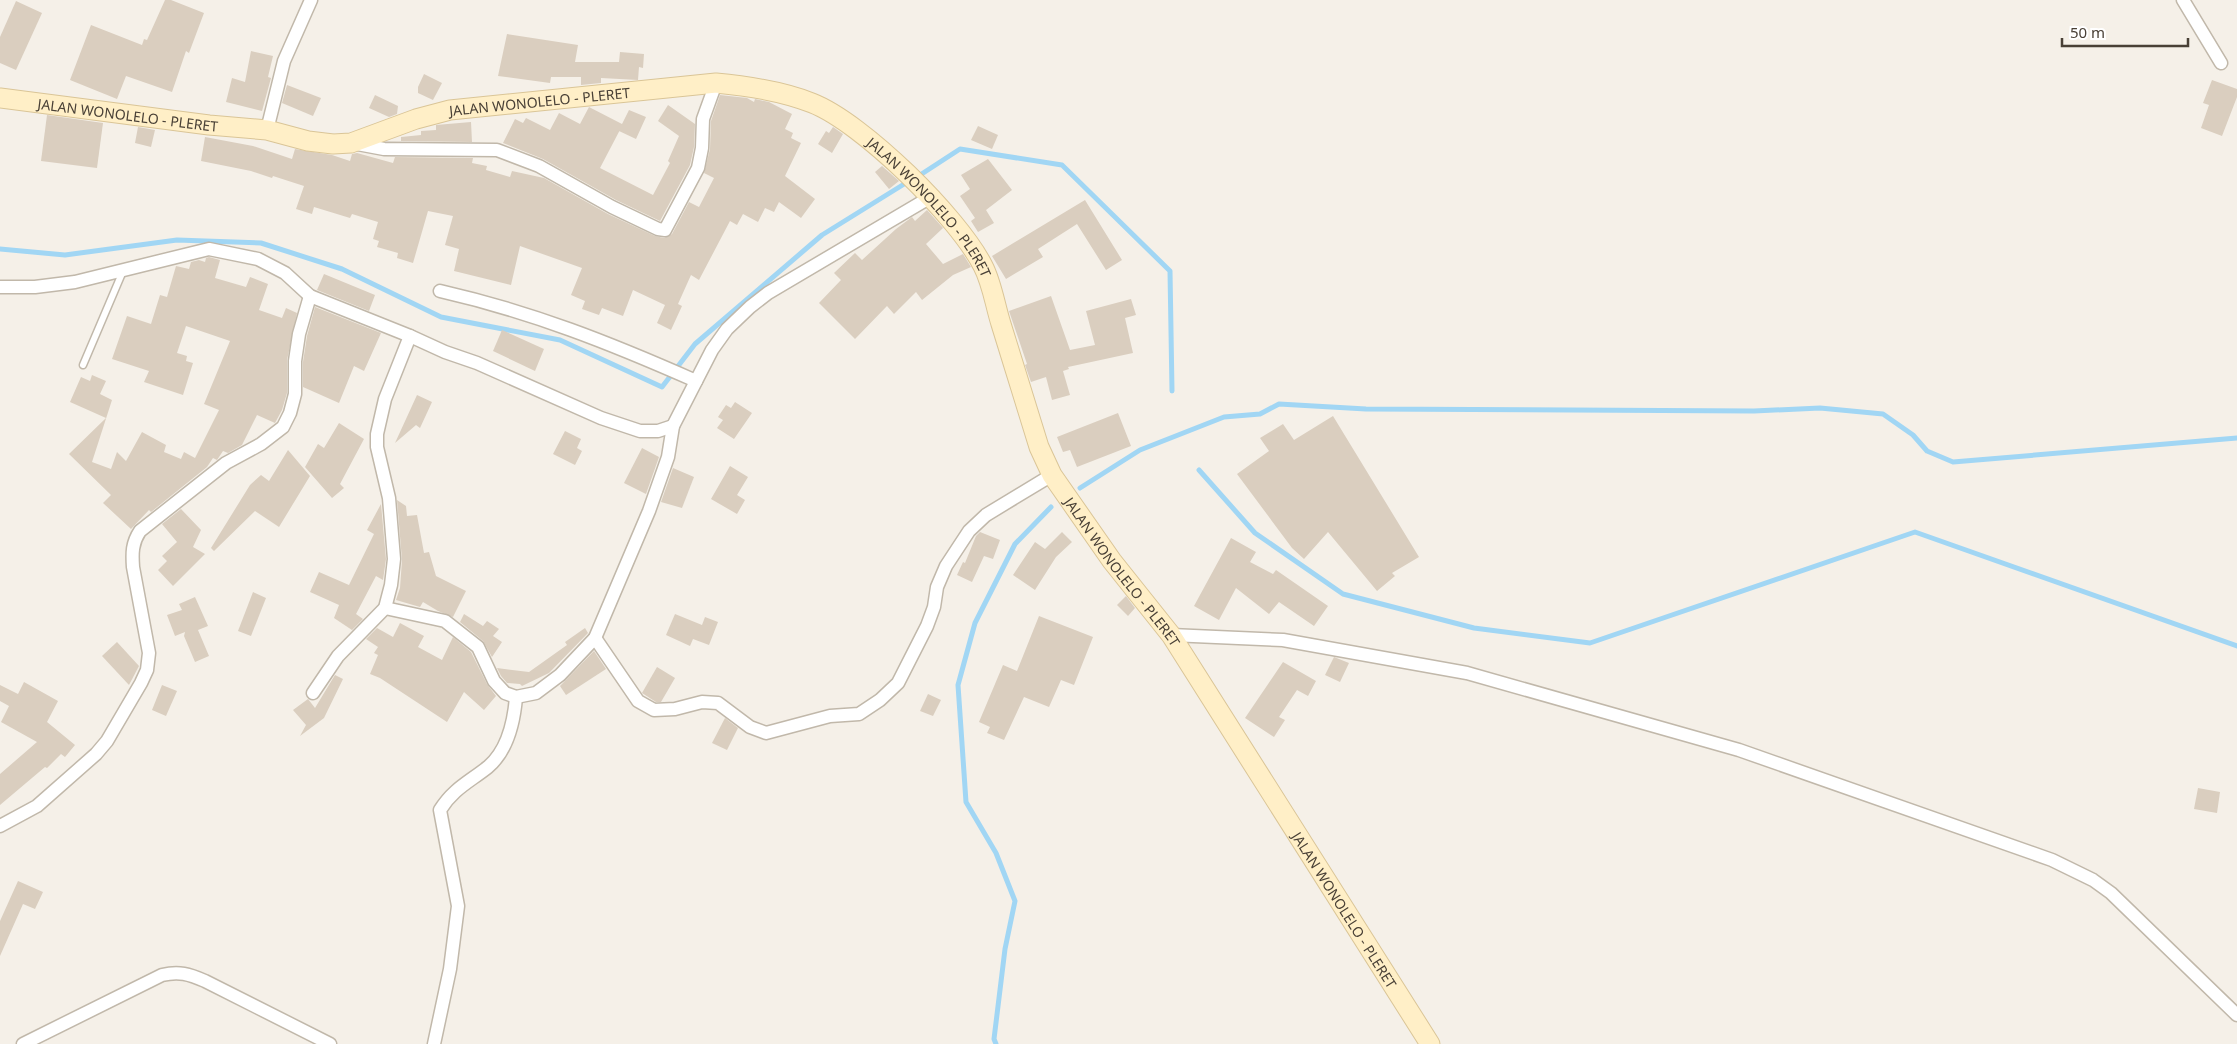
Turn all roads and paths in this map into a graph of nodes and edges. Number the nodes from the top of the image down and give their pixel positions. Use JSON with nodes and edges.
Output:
{"nodes":[{"id":1,"x":311,"y":0,"type":"edge"},
{"id":2,"x":2183,"y":0,"type":"edge"},
{"id":3,"x":2221,"y":63,"type":"dead end"},
{"id":4,"x":716,"y":83,"type":"junction"},
{"id":5,"x":2,"y":103,"type":"edge"},
{"id":6,"x":267,"y":130,"type":"junction"},
{"id":7,"x":351,"y":143,"type":"junction"},
{"id":8,"x":927,"y":194,"type":"junction"},
{"id":9,"x":124,"y":270,"type":"junction"},
{"id":10,"x":0,"y":288,"type":"edge"},
{"id":11,"x":440,"y":291,"type":"dead end"},
{"id":12,"x":310,"y":296,"type":"junction"},
{"id":13,"x":410,"y":336,"type":"junction"},
{"id":14,"x":83,"y":365,"type":"dead end"},
{"id":15,"x":691,"y":379,"type":"junction"},
{"id":16,"x":673,"y":426,"type":"junction"},
{"id":17,"x":1052,"y":475,"type":"junction"},
{"id":18,"x":385,"y":608,"type":"junction"},
{"id":19,"x":1171,"y":635,"type":"junction"},
{"id":20,"x":596,"y":638,"type":"junction"},
{"id":21,"x":313,"y":693,"type":"dead end"},
{"id":22,"x":516,"y":697,"type":"junction"},
{"id":23,"x":0,"y":826,"type":"edge"},
{"id":24,"x":2237,"y":1015,"type":"edge"},
{"id":25,"x":23,"y":1044,"type":"edge"},
{"id":26,"x":330,"y":1044,"type":"edge"},
{"id":27,"x":434,"y":1044,"type":"edge"},
{"id":28,"x":1430,"y":1044,"type":"edge"}],
"edges":[{"from":1,"to":6,"type":"street"},
{"from":2,"to":3,"type":"street"},
{"from":4,"to":7,"type":"main road","name":"JALAN WONOLELO - PLERET"},
{"from":4,"to":7,"type":"street"},
{"from":4,"to":8,"type":"main road","name":"JALAN WONOLELO - PLERET"},
{"from":5,"to":6,"type":"main road","name":"JALAN WONOLELO - PLERET"},
{"from":6,"to":7,"type":"main road","name":"JALAN WONOLELO - PLERET"},
{"from":8,"to":15,"type":"street"},
{"from":8,"to":17,"type":"main road","name":"JALAN WONOLELO - PLERET"},
{"from":9,"to":10,"type":"street"},
{"from":9,"to":12,"type":"street"},
{"from":9,"to":14,"type":"lane"},
{"from":11,"to":15,"type":"street"},
{"from":12,"to":13,"type":"street"},
{"from":12,"to":23,"type":"street"},
{"from":13,"to":16,"type":"street"},
{"from":13,"to":18,"type":"street"},
{"from":15,"to":16,"type":"street"},
{"from":16,"to":20,"type":"street"},
{"from":17,"to":19,"type":"main road","name":"JALAN WONOLELO - PLERET"},
{"from":17,"to":20,"type":"street"},
{"from":18,"to":21,"type":"street"},
{"from":18,"to":22,"type":"street"},
{"from":19,"to":24,"type":"street"},
{"from":19,"to":28,"type":"main road","name":"JALAN WONOLELO - PLERET"},
{"from":20,"to":22,"type":"street"},
{"from":22,"to":27,"type":"street"},
{"from":25,"to":26,"type":"street"}]}
